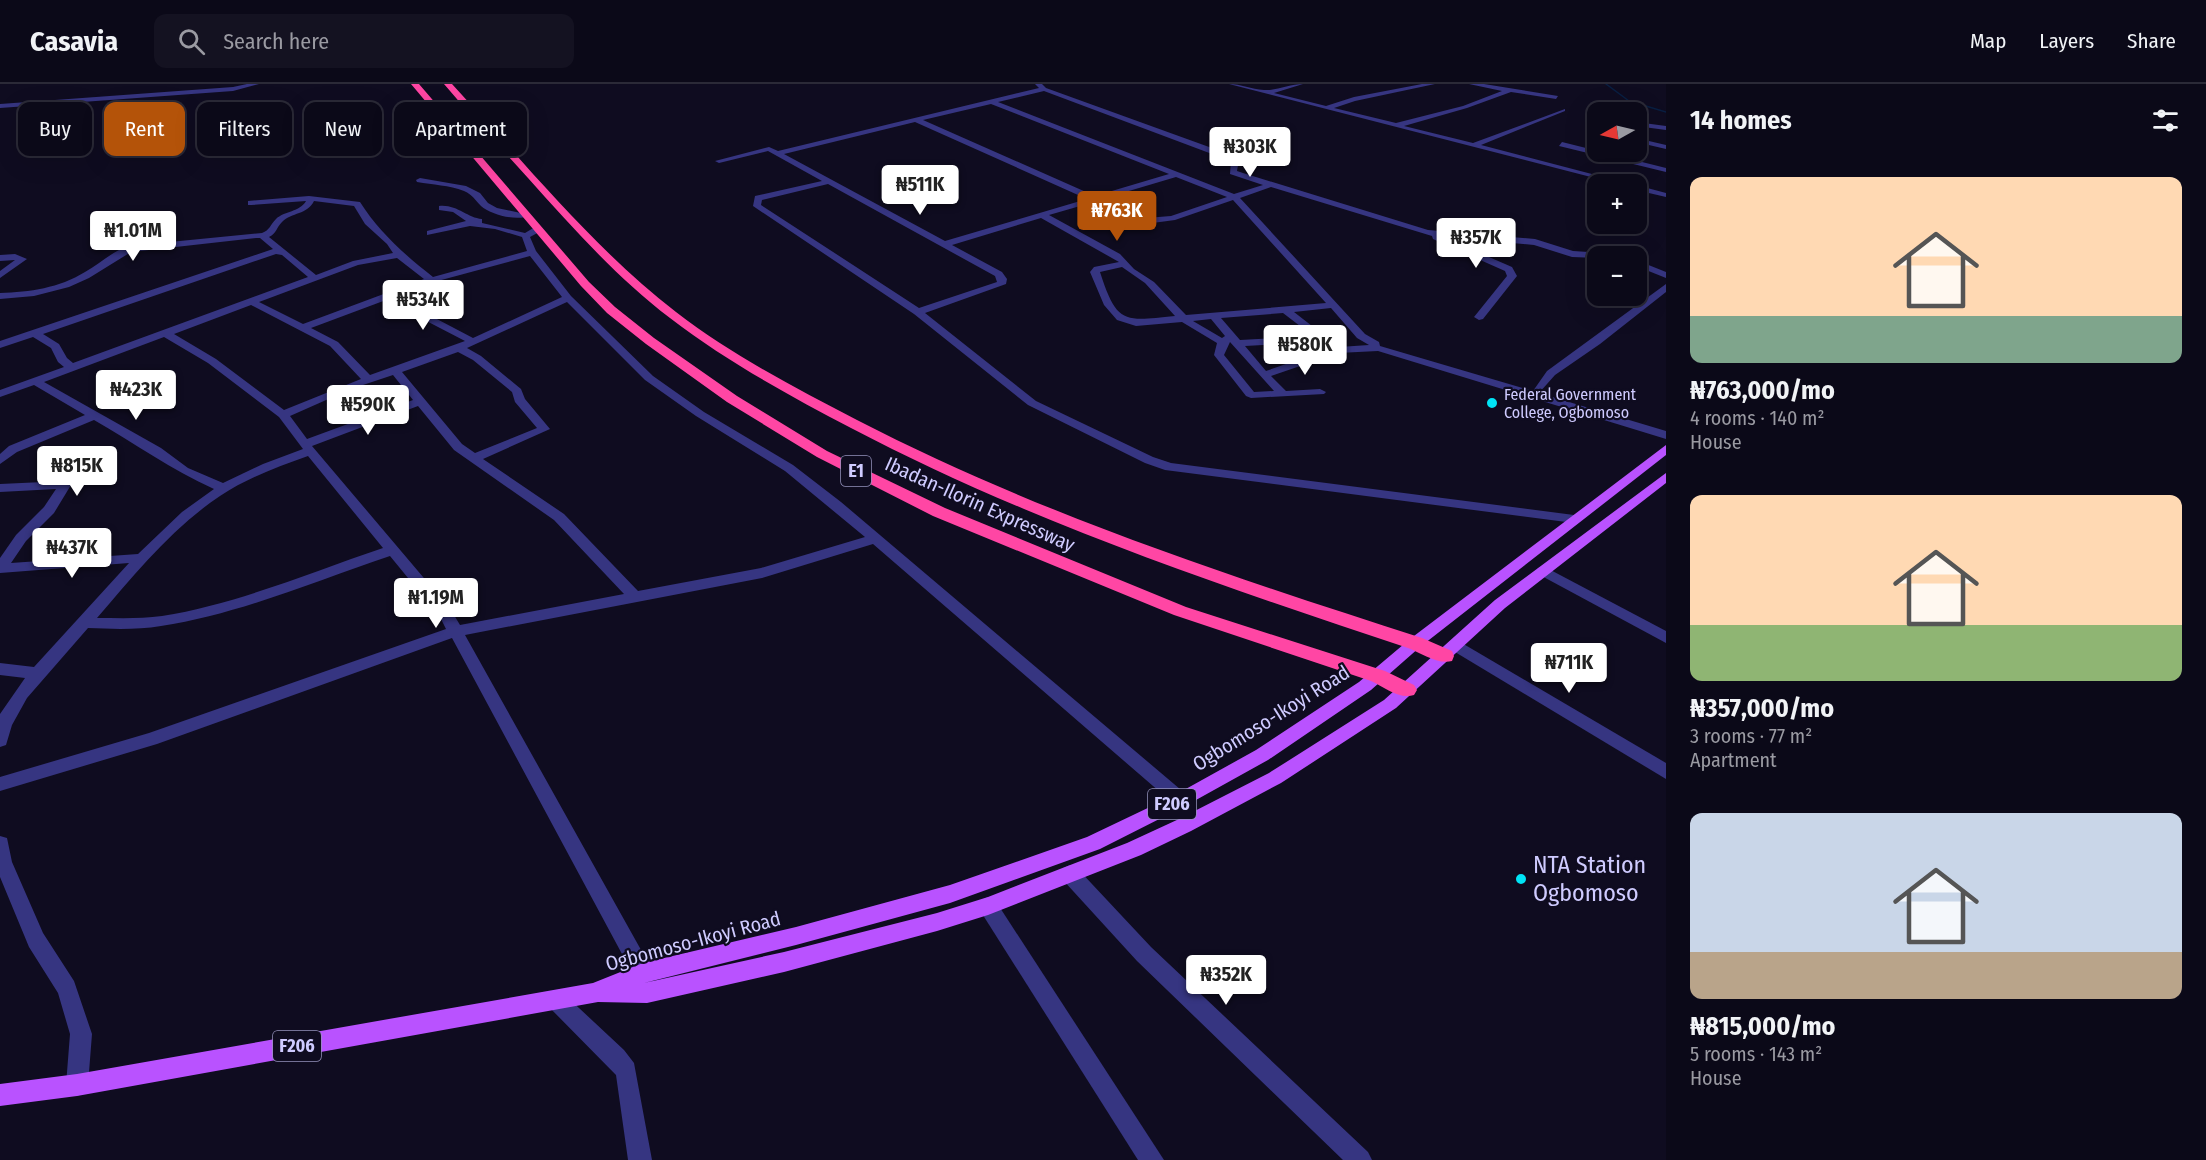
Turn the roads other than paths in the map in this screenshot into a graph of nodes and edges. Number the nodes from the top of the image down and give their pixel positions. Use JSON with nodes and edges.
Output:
{"nodes":[{"id":1,"x":256,"y":84,"type":"edge"},
{"id":2,"x":415,"y":84,"type":"edge"},
{"id":3,"x":448,"y":84,"type":"edge"},
{"id":4,"x":1232,"y":84,"type":"edge"},
{"id":5,"x":1278,"y":84,"type":"edge"},
{"id":6,"x":1300,"y":84,"type":"edge"},
{"id":7,"x":1432,"y":84,"type":"edge"},
{"id":8,"x":1472,"y":84,"type":"edge"},
{"id":9,"x":1041,"y":86,"type":"edge"},
{"id":10,"x":1288,"y":87,"type":"junction"},
{"id":11,"x":1510,"y":90,"type":"junction"},
{"id":12,"x":1266,"y":93,"type":"junction"},
{"id":13,"x":1556,"y":97,"type":"dead end"},
{"id":14,"x":992,"y":102,"type":"junction"},
{"id":15,"x":0,"y":106,"type":"edge"},
{"id":16,"x":1326,"y":108,"type":"junction"},
{"id":17,"x":1563,"y":110,"type":"dead end"},
{"id":18,"x":914,"y":119,"type":"junction"},
{"id":19,"x":1395,"y":125,"type":"junction"},
{"id":20,"x":1647,"y":125,"type":"edge"},
{"id":21,"x":1666,"y":128,"type":"edge"},
{"id":22,"x":1647,"y":143,"type":"edge"},
{"id":23,"x":1562,"y":144,"type":"dead end"},
{"id":24,"x":1475,"y":145,"type":"junction"},
{"id":25,"x":1666,"y":147,"type":"edge"},
{"id":26,"x":1587,"y":149,"type":"edge"},
{"id":27,"x":778,"y":153,"type":"junction"},
{"id":28,"x":719,"y":161,"type":"dead end"},
{"id":29,"x":1640,"y":162,"type":"edge"},
{"id":30,"x":1666,"y":170,"type":"edge"},
{"id":31,"x":1177,"y":174,"type":"junction"},
{"id":32,"x":1587,"y":174,"type":"edge"},
{"id":33,"x":420,"y":180,"type":"dead end"},
{"id":34,"x":827,"y":182,"type":"junction"},
{"id":35,"x":1273,"y":184,"type":"junction"},
{"id":36,"x":1647,"y":190,"type":"edge"},
{"id":37,"x":1665,"y":194,"type":"edge"},
{"id":38,"x":1234,"y":197,"type":"junction"},
{"id":39,"x":309,"y":198,"type":"junction"},
{"id":40,"x":1094,"y":199,"type":"junction"},
{"id":41,"x":251,"y":203,"type":"dead end"},
{"id":42,"x":483,"y":204,"type":"junction"},
{"id":43,"x":442,"y":208,"type":"dead end"},
{"id":44,"x":495,"y":209,"type":"junction"},
{"id":45,"x":458,"y":210,"type":"junction"},
{"id":46,"x":526,"y":215,"type":"junction"},
{"id":47,"x":1044,"y":216,"type":"junction"},
{"id":48,"x":473,"y":224,"type":"junction"},
{"id":49,"x":532,"y":232,"type":"junction"},
{"id":50,"x":430,"y":233,"type":"dead end"},
{"id":51,"x":1427,"y":233,"type":"junction"},
{"id":52,"x":263,"y":236,"type":"junction"},
{"id":53,"x":946,"y":244,"type":"junction"},
{"id":54,"x":282,"y":251,"type":"junction"},
{"id":55,"x":532,"y":252,"type":"junction"},
{"id":56,"x":399,"y":255,"type":"junction"},
{"id":57,"x":1587,"y":255,"type":"edge"},
{"id":58,"x":0,"y":258,"type":"edge"},
{"id":59,"x":1125,"y":265,"type":"junction"},
{"id":60,"x":1647,"y":267,"type":"edge"},
{"id":61,"x":0,"y":275,"type":"edge"},
{"id":62,"x":1666,"y":275,"type":"edge"},
{"id":63,"x":314,"y":278,"type":"junction"},
{"id":64,"x":431,"y":280,"type":"junction"},
{"id":65,"x":1666,"y":287,"type":"edge"},
{"id":66,"x":0,"y":296,"type":"edge"},
{"id":67,"x":386,"y":296,"type":"junction"},
{"id":68,"x":568,"y":298,"type":"junction"},
{"id":69,"x":250,"y":301,"type":"junction"},
{"id":70,"x":1334,"y":305,"type":"junction"},
{"id":71,"x":1286,"y":310,"type":"junction"},
{"id":72,"x":918,"y":312,"type":"junction"},
{"id":73,"x":1214,"y":316,"type":"junction"},
{"id":74,"x":1479,"y":317,"type":"dead end"},
{"id":75,"x":1185,"y":319,"type":"junction"},
{"id":76,"x":303,"y":328,"type":"junction"},
{"id":77,"x":34,"y":333,"type":"junction"},
{"id":78,"x":165,"y":333,"type":"junction"},
{"id":79,"x":1320,"y":339,"type":"junction"},
{"id":80,"x":1230,"y":340,"type":"junction"},
{"id":81,"x":472,"y":341,"type":"junction"},
{"id":82,"x":0,"y":345,"type":"edge"},
{"id":83,"x":1379,"y":346,"type":"junction"},
{"id":84,"x":459,"y":348,"type":"junction"},
{"id":85,"x":1337,"y":350,"type":"junction"},
{"id":86,"x":72,"y":368,"type":"junction"},
{"id":87,"x":395,"y":370,"type":"junction"},
{"id":88,"x":1264,"y":375,"type":"junction"},
{"id":89,"x":368,"y":380,"type":"junction"},
{"id":90,"x":35,"y":381,"type":"junction"},
{"id":91,"x":1538,"y":390,"type":"junction"},
{"id":92,"x":1320,"y":392,"type":"dead end"},
{"id":93,"x":0,"y":394,"type":"edge"},
{"id":94,"x":1283,"y":394,"type":"junction"},
{"id":95,"x":420,"y":401,"type":"junction"},
{"id":96,"x":95,"y":415,"type":"junction"},
{"id":97,"x":283,"y":415,"type":"junction"},
{"id":98,"x":1640,"y":423,"type":"junction"},
{"id":99,"x":1666,"y":428,"type":"edge"},
{"id":100,"x":1666,"y":435,"type":"edge"},
{"id":101,"x":307,"y":447,"type":"junction"},
{"id":102,"x":1666,"y":449,"type":"edge"},
{"id":103,"x":474,"y":458,"type":"junction"},
{"id":104,"x":0,"y":460,"type":"edge"},
{"id":105,"x":1666,"y":477,"type":"edge"},
{"id":106,"x":0,"y":488,"type":"edge"},
{"id":107,"x":223,"y":488,"type":"junction"},
{"id":108,"x":1574,"y":519,"type":"junction"},
{"id":109,"x":874,"y":539,"type":"junction"},
{"id":110,"x":392,"y":550,"type":"junction"},
{"id":111,"x":141,"y":558,"type":"junction"},
{"id":112,"x":0,"y":568,"type":"edge"},
{"id":113,"x":1543,"y":571,"type":"junction"},
{"id":114,"x":635,"y":597,"type":"junction"},
{"id":115,"x":84,"y":623,"type":"junction"},
{"id":116,"x":456,"y":631,"type":"junction"},
{"id":117,"x":1666,"y":638,"type":"edge"},
{"id":118,"x":1415,"y":643,"type":"junction"},
{"id":119,"x":1450,"y":650,"type":"junction"},
{"id":120,"x":0,"y":669,"type":"edge"},
{"id":121,"x":36,"y":673,"type":"junction"},
{"id":122,"x":1378,"y":676,"type":"junction"},
{"id":123,"x":1407,"y":690,"type":"junction"},
{"id":124,"x":0,"y":740,"type":"edge"},
{"id":125,"x":1666,"y":772,"type":"edge"},
{"id":126,"x":0,"y":784,"type":"edge"},
{"id":127,"x":1181,"y":800,"type":"junction"},
{"id":128,"x":0,"y":844,"type":"edge"},
{"id":129,"x":1070,"y":874,"type":"junction"},
{"id":130,"x":988,"y":906,"type":"junction"},
{"id":131,"x":643,"y":974,"type":"junction"},
{"id":132,"x":593,"y":993,"type":"junction"},
{"id":133,"x":557,"y":1001,"type":"junction"},
{"id":134,"x":77,"y":1085,"type":"junction"},
{"id":135,"x":0,"y":1095,"type":"edge"},
{"id":136,"x":640,"y":1160,"type":"edge"},
{"id":137,"x":1152,"y":1160,"type":"edge"},
{"id":138,"x":1360,"y":1160,"type":"edge"}],
"edges":[{"from":1,"to":15,"type":"street"},
{"from":2,"to":46,"type":"highway","name":"Ibadan-Ilorin Expressway","number":"E1"},
{"from":3,"to":118,"type":"highway","name":"Ibadan-Ilorin Expressway","number":"E1"},
{"from":4,"to":12,"type":"street"},
{"from":5,"to":10,"type":"street"},
{"from":6,"to":10,"type":"street"},
{"from":7,"to":16,"type":"street"},
{"from":8,"to":11,"type":"street"},
{"from":9,"to":14,"type":"street"},
{"from":9,"to":35,"type":"street"},
{"from":10,"to":12,"type":"street"},
{"from":11,"to":13,"type":"street"},
{"from":11,"to":19,"type":"street"},
{"from":12,"to":16,"type":"street"},
{"from":14,"to":18,"type":"street"},
{"from":14,"to":31,"type":"street"},
{"from":16,"to":19,"type":"street"},
{"from":17,"to":24,"type":"street"},
{"from":18,"to":27,"type":"street"},
{"from":18,"to":40,"type":"street"},
{"from":19,"to":24,"type":"street"},
{"from":20,"to":21,"type":"street"},
{"from":22,"to":25,"type":"street"},
{"from":23,"to":26,"type":"street"},
{"from":24,"to":32,"type":"street"},
{"from":27,"to":28,"type":"street"},
{"from":27,"to":34,"type":"street"},
{"from":29,"to":30,"type":"street"},
{"from":31,"to":38,"type":"street"},
{"from":31,"to":40,"type":"street"},
{"from":33,"to":42,"type":"street"},
{"from":34,"to":53,"type":"street"},
{"from":34,"to":72,"type":"street"},
{"from":35,"to":38,"type":"street"},
{"from":35,"to":51,"type":"street"},
{"from":36,"to":37,"type":"street"},
{"from":38,"to":40,"type":"street"},
{"from":38,"to":70,"type":"street"},
{"from":39,"to":41,"type":"street"},
{"from":39,"to":52,"type":"street"},
{"from":39,"to":56,"type":"street"},
{"from":40,"to":47,"type":"street"},
{"from":42,"to":44,"type":"street"},
{"from":42,"to":45,"type":"street"},
{"from":43,"to":45,"type":"street"},
{"from":44,"to":46,"type":"street"},
{"from":44,"to":48,"type":"street"},
{"from":45,"to":48,"type":"street"},
{"from":46,"to":49,"type":"highway","name":"Ibadan-Ilorin Expressway","number":"E1"},
{"from":47,"to":53,"type":"street"},
{"from":47,"to":59,"type":"street"},
{"from":48,"to":49,"type":"street"},
{"from":48,"to":50,"type":"street"},
{"from":49,"to":55,"type":"street"},
{"from":49,"to":122,"type":"highway","name":"Ibadan-Ilorin Expressway","number":"E1"},
{"from":51,"to":57,"type":"street"},
{"from":51,"to":74,"type":"street"},
{"from":52,"to":54,"type":"street"},
{"from":52,"to":66,"type":"street"},
{"from":53,"to":72,"type":"street"},
{"from":54,"to":63,"type":"street"},
{"from":54,"to":77,"type":"street"},
{"from":55,"to":64,"type":"street"},
{"from":55,"to":68,"type":"street"},
{"from":56,"to":63,"type":"street"},
{"from":56,"to":64,"type":"street"},
{"from":58,"to":61,"type":"street"},
{"from":59,"to":75,"type":"street"},
{"from":59,"to":75,"type":"street"},
{"from":60,"to":62,"type":"street"},
{"from":63,"to":69,"type":"street"},
{"from":64,"to":67,"type":"street"},
{"from":65,"to":91,"type":"street"},
{"from":67,"to":76,"type":"street"},
{"from":67,"to":81,"type":"street"},
{"from":68,"to":81,"type":"street"},
{"from":68,"to":109,"type":"street"},
{"from":69,"to":76,"type":"street"},
{"from":69,"to":78,"type":"street"},
{"from":70,"to":71,"type":"street"},
{"from":70,"to":83,"type":"street"},
{"from":71,"to":73,"type":"street"},
{"from":71,"to":79,"type":"street"},
{"from":72,"to":108,"type":"street"},
{"from":73,"to":75,"type":"street"},
{"from":73,"to":80,"type":"street"},
{"from":75,"to":80,"type":"street"},
{"from":76,"to":89,"type":"street"},
{"from":77,"to":82,"type":"street"},
{"from":77,"to":86,"type":"street"},
{"from":78,"to":86,"type":"street"},
{"from":78,"to":97,"type":"street"},
{"from":79,"to":80,"type":"street"},
{"from":79,"to":85,"type":"street"},
{"from":80,"to":88,"type":"street"},
{"from":80,"to":94,"type":"street"},
{"from":81,"to":84,"type":"street"},
{"from":83,"to":85,"type":"street"},
{"from":83,"to":91,"type":"street"},
{"from":83,"to":98,"type":"street"},
{"from":84,"to":87,"type":"street"},
{"from":84,"to":103,"type":"street"},
{"from":85,"to":88,"type":"street"},
{"from":86,"to":90,"type":"street"},
{"from":87,"to":89,"type":"street"},
{"from":87,"to":95,"type":"street"},
{"from":88,"to":94,"type":"street"},
{"from":89,"to":97,"type":"street"},
{"from":90,"to":93,"type":"street"},
{"from":90,"to":96,"type":"street"},
{"from":91,"to":98,"type":"street"},
{"from":92,"to":94,"type":"street"},
{"from":95,"to":101,"type":"street"},
{"from":95,"to":103,"type":"street"},
{"from":96,"to":104,"type":"street"},
{"from":96,"to":107,"type":"street"},
{"from":97,"to":101,"type":"street"},
{"from":98,"to":99,"type":"street"},
{"from":98,"to":100,"type":"street"},
{"from":101,"to":107,"type":"street"},
{"from":101,"to":110,"type":"street"},
{"from":102,"to":108,"type":"main road","name":"Ogbomoso-Ikoyi Road","number":"F206"},
{"from":103,"to":114,"type":"street"},
{"from":105,"to":113,"type":"main road","name":"Ogbomoso-Ikoyi Road","number":"F206"},
{"from":106,"to":112,"type":"street"},
{"from":107,"to":111,"type":"street"},
{"from":108,"to":118,"type":"main road","name":"Ogbomoso-Ikoyi Road","number":"F206"},
{"from":109,"to":114,"type":"street"},
{"from":109,"to":127,"type":"street"},
{"from":110,"to":115,"type":"street"},
{"from":110,"to":116,"type":"street"},
{"from":111,"to":112,"type":"street"},
{"from":111,"to":115,"type":"street"},
{"from":113,"to":117,"type":"street"},
{"from":113,"to":119,"type":"main road","name":"Ogbomoso-Ikoyi Road","number":"F206"},
{"from":114,"to":116,"type":"street"},
{"from":115,"to":121,"type":"street"},
{"from":116,"to":126,"type":"street"},
{"from":116,"to":131,"type":"street"},
{"from":118,"to":119,"type":"highway","name":"Ibadan-Ilorin Expressway","number":"E1"},
{"from":118,"to":122,"type":"main road","name":"Ogbomoso-Ikoyi Road","number":"F206"},
{"from":119,"to":123,"type":"main road","name":"Ogbomoso-Ikoyi Road","number":"F206"},
{"from":119,"to":125,"type":"street"},
{"from":120,"to":121,"type":"street"},
{"from":121,"to":124,"type":"street"},
{"from":122,"to":123,"type":"highway","name":"Ibadan-Ilorin Expressway","number":"E1"},
{"from":122,"to":127,"type":"main road","name":"Ogbomoso-Ikoyi Road","number":"F206"},
{"from":123,"to":129,"type":"main road","name":"Ogbomoso-Ikoyi Road","number":"F206"},
{"from":127,"to":131,"type":"main road","name":"Ogbomoso-Ikoyi Road","number":"F206"},
{"from":128,"to":134,"type":"street"},
{"from":129,"to":130,"type":"main road","name":"Ogbomoso-Ikoyi Road","number":"F206"},
{"from":129,"to":138,"type":"street"},
{"from":130,"to":132,"type":"main road","name":"Ogbomoso-Ikoyi Road","number":"F206"},
{"from":130,"to":137,"type":"street"},
{"from":131,"to":132,"type":"main road","name":"Ogbomoso-Ikoyi Road","number":"F206"},
{"from":132,"to":133,"type":"main road","number":"F206"},
{"from":133,"to":134,"type":"main road","number":"F206"},
{"from":133,"to":136,"type":"street"},
{"from":134,"to":135,"type":"main road","number":"F206"}]}
